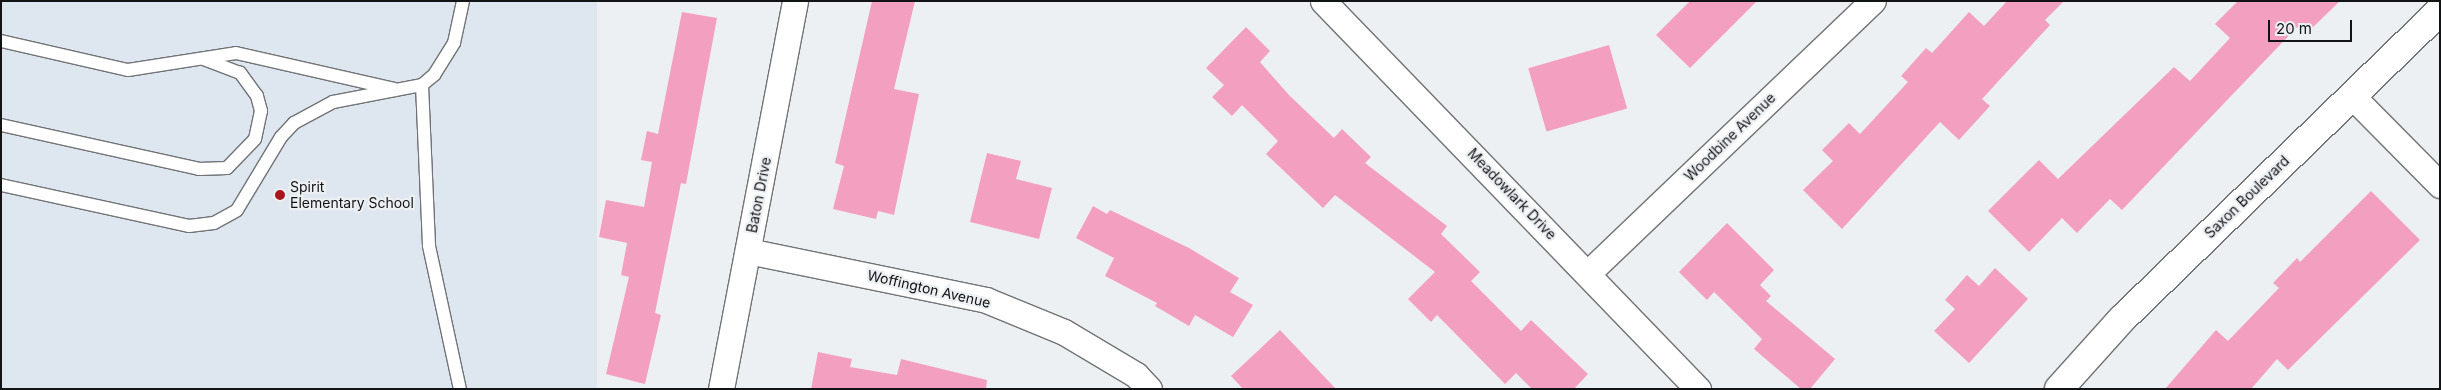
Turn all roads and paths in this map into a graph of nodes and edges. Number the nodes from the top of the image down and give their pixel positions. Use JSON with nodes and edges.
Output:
{"nodes":[{"id":1,"x":463,"y":1,"type":"edge"},
{"id":2,"x":795,"y":1,"type":"edge"},
{"id":3,"x":1323,"y":1,"type":"edge"},
{"id":4,"x":1873,"y":1,"type":"edge"},
{"id":5,"x":2440,"y":11,"type":"edge"},
{"id":6,"x":1,"y":41,"type":"edge"},
{"id":7,"x":200,"y":58,"type":"junction"},
{"id":8,"x":422,"y":86,"type":"junction"},
{"id":9,"x":402,"y":91,"type":"junction"},
{"id":10,"x":2352,"y":95,"type":"junction"},
{"id":11,"x":1,"y":125,"type":"edge"},
{"id":12,"x":245,"y":154,"type":"junction"},
{"id":13,"x":262,"y":167,"type":"junction"},
{"id":14,"x":1,"y":185,"type":"edge"},
{"id":15,"x":2440,"y":185,"type":"edge"},
{"id":16,"x":748,"y":251,"type":"junction"},
{"id":17,"x":1588,"y":273,"type":"junction"},
{"id":18,"x":460,"y":389,"type":"edge"},
{"id":19,"x":722,"y":389,"type":"edge"},
{"id":20,"x":1149,"y":389,"type":"edge"},
{"id":21,"x":1698,"y":389,"type":"edge"},
{"id":22,"x":2059,"y":389,"type":"edge"}],
"edges":[{"from":1,"to":8,"type":"lane"},
{"from":2,"to":16,"type":"street","name":"Baton Drive"},
{"from":3,"to":17,"type":"street","name":"Meadowlark Drive"},
{"from":4,"to":17,"type":"street","name":"Woodbine Avenue"},
{"from":5,"to":10,"type":"main road","name":"Saxon Boulevard"},
{"from":6,"to":7,"type":"lane"},
{"from":7,"to":9,"type":"lane"},
{"from":7,"to":12,"type":"lane"},
{"from":8,"to":9,"type":"lane"},
{"from":8,"to":18,"type":"lane"},
{"from":9,"to":13,"type":"lane"},
{"from":10,"to":15,"type":"street"},
{"from":10,"to":22,"type":"main road","name":"Saxon Boulevard"},
{"from":11,"to":12,"type":"lane"},
{"from":12,"to":13,"type":"lane"},
{"from":13,"to":14,"type":"lane"},
{"from":16,"to":19,"type":"street","name":"Baton Drive"},
{"from":16,"to":20,"type":"street","name":"Woffington Avenue"},
{"from":17,"to":21,"type":"street","name":"Meadowlark Drive"}]}
